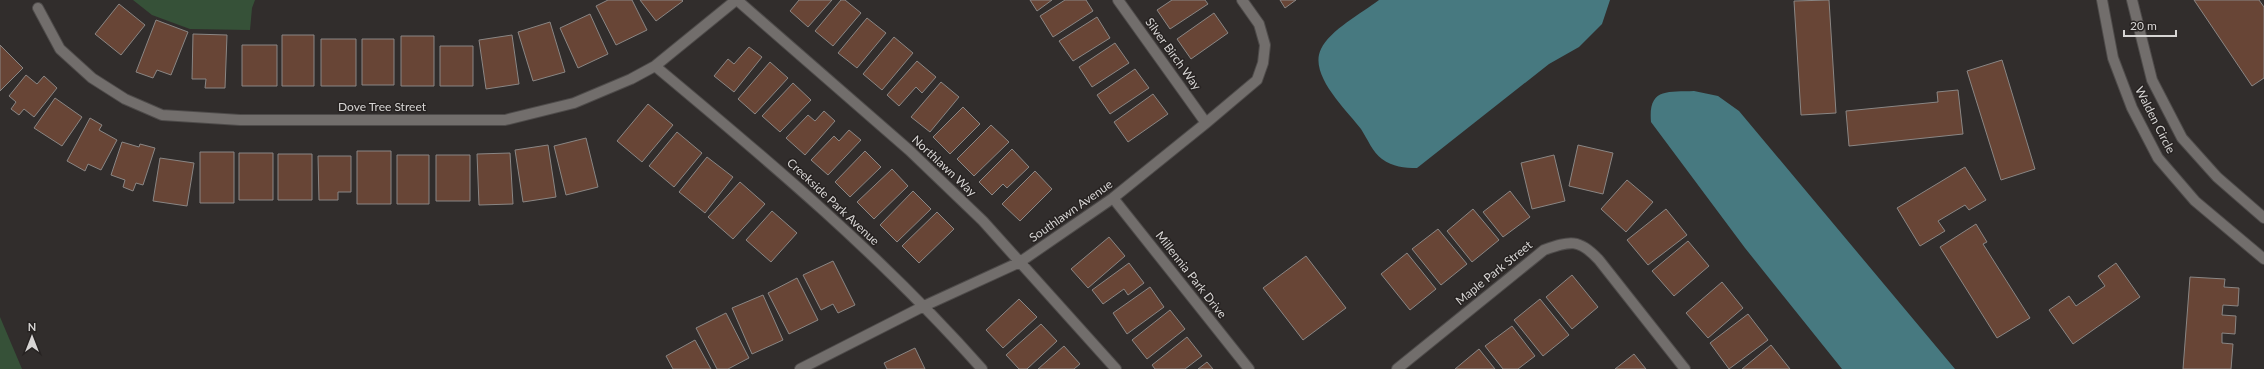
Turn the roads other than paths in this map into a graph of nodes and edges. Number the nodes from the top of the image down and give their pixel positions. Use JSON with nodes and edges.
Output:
{"nodes":[{"id":1,"x":737,"y":0,"type":"edge"},
{"id":2,"x":1118,"y":0,"type":"edge"},
{"id":3,"x":1242,"y":0,"type":"edge"},
{"id":4,"x":2102,"y":0,"type":"edge"},
{"id":5,"x":2132,"y":0,"type":"edge"},
{"id":6,"x":38,"y":8,"type":"dead end"},
{"id":7,"x":655,"y":66,"type":"junction"},
{"id":8,"x":1206,"y":123,"type":"junction"},
{"id":9,"x":1113,"y":198,"type":"junction"},
{"id":10,"x":2264,"y":218,"type":"edge"},
{"id":11,"x":2264,"y":259,"type":"edge"},
{"id":12,"x":1020,"y":262,"type":"junction"},
{"id":13,"x":924,"y":306,"type":"junction"},
{"id":14,"x":800,"y":369,"type":"edge"},
{"id":15,"x":982,"y":369,"type":"edge"},
{"id":16,"x":1116,"y":369,"type":"edge"},
{"id":17,"x":1249,"y":369,"type":"edge"},
{"id":18,"x":1397,"y":369,"type":"edge"},
{"id":19,"x":1685,"y":369,"type":"edge"}],
"edges":[{"from":1,"to":7,"type":"street","name":"Dove Tree Street"},
{"from":1,"to":12,"type":"street","name":"Northlawn Way"},
{"from":2,"to":8,"type":"street","name":"Silver Birch Way"},
{"from":3,"to":8,"type":"street","name":"Southlawn Avenue"},
{"from":4,"to":11,"type":"street","name":"Walden Circle"},
{"from":5,"to":10,"type":"street","name":"Walden Circle"},
{"from":6,"to":7,"type":"street","name":"Dove Tree Street"},
{"from":7,"to":13,"type":"street","name":"Creekside Park Avenue"},
{"from":8,"to":9,"type":"street","name":"Southlawn Avenue"},
{"from":9,"to":12,"type":"street","name":"Southlawn Avenue"},
{"from":9,"to":17,"type":"street","name":"Millennia Park Drive"},
{"from":12,"to":13,"type":"street","name":"Southlawn Avenue"},
{"from":12,"to":16,"type":"street","name":"Northlawn Way"},
{"from":13,"to":14,"type":"street","name":"Southlawn Avenue"},
{"from":13,"to":15,"type":"street","name":"Creekside Park Avenue"},
{"from":18,"to":19,"type":"street","name":"Maple Park Street"}]}
